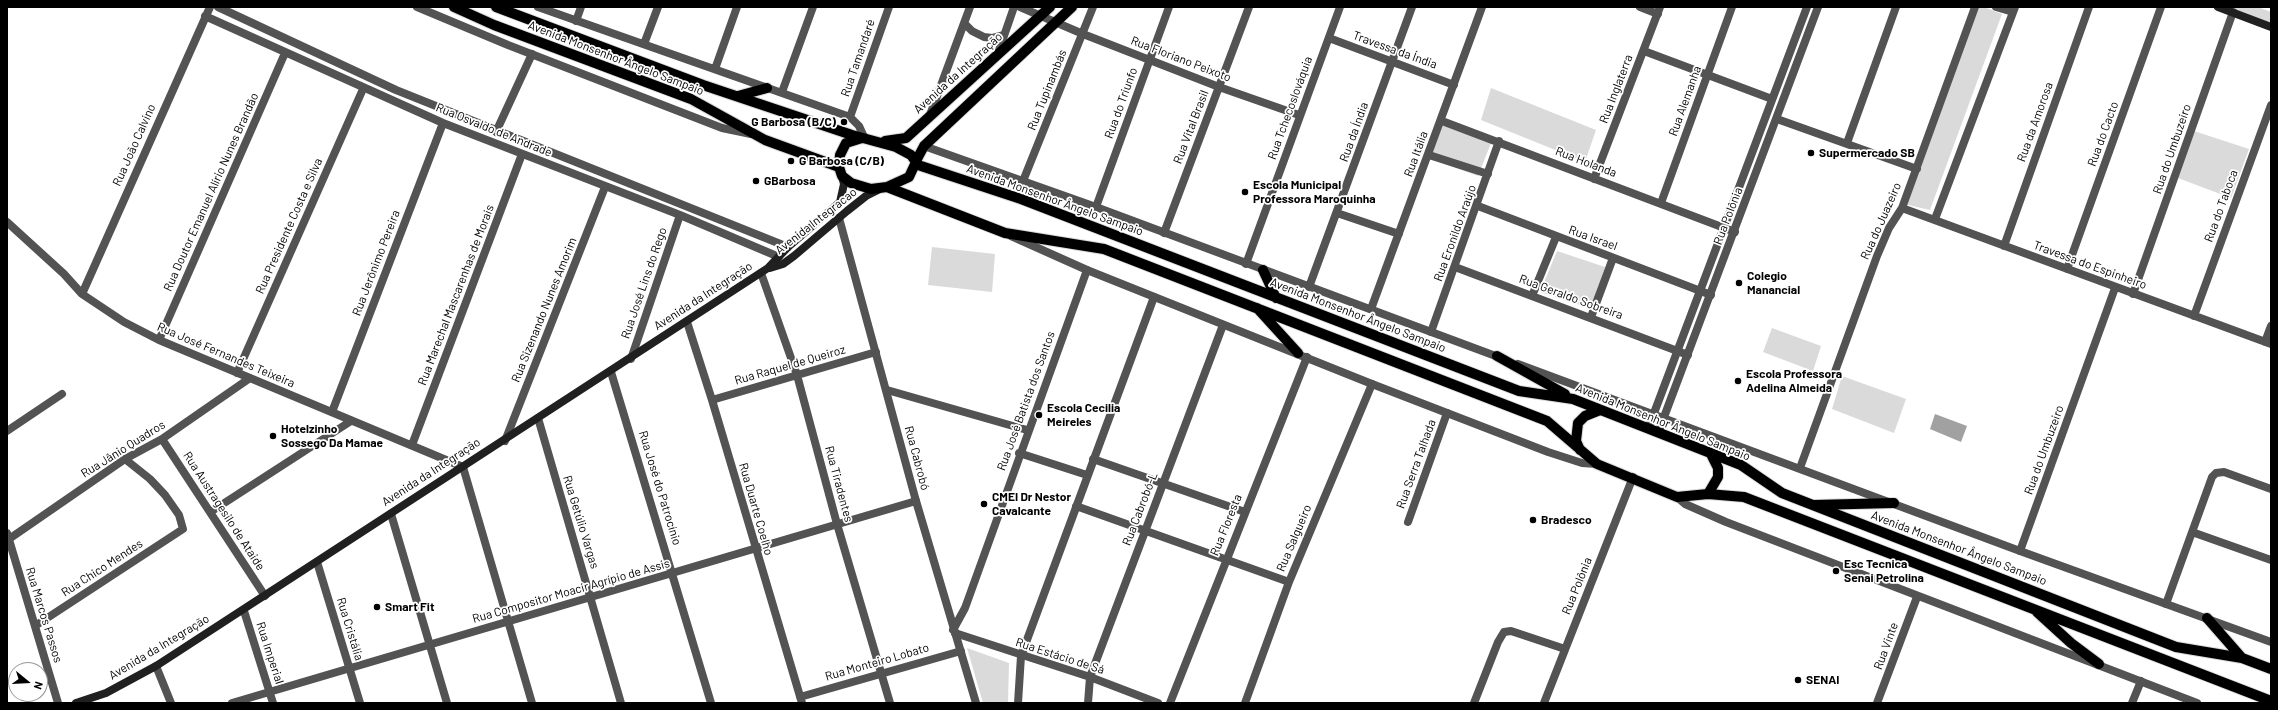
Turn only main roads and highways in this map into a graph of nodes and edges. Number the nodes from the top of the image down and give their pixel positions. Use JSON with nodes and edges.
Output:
{"nodes":[{"id":1,"x":454,"y":7,"type":"edge"},
{"id":2,"x":496,"y":7,"type":"edge"},
{"id":3,"x":1050,"y":7,"type":"edge"},
{"id":4,"x":1072,"y":7,"type":"edge"},
{"id":5,"x":2218,"y":7,"type":"edge"},
{"id":6,"x":2271,"y":27,"type":"edge"},
{"id":7,"x":767,"y":88,"type":"road end"},
{"id":8,"x":738,"y":96,"type":"junction"},
{"id":9,"x":864,"y":137,"type":"junction"},
{"id":10,"x":877,"y":140,"type":"junction"},
{"id":11,"x":916,"y":162,"type":"junction"},
{"id":12,"x":840,"y":171,"type":"junction"},
{"id":13,"x":883,"y":189,"type":"junction"},
{"id":14,"x":764,"y":270,"type":"junction"},
{"id":15,"x":1263,"y":270,"type":"road end"},
{"id":16,"x":1276,"y":298,"type":"junction"},
{"id":17,"x":1256,"y":306,"type":"junction"},
{"id":18,"x":1303,"y":355,"type":"road end"},
{"id":19,"x":1497,"y":356,"type":"road end"},
{"id":20,"x":1573,"y":399,"type":"junction"},
{"id":21,"x":1600,"y":410,"type":"junction"},
{"id":22,"x":1580,"y":450,"type":"junction"},
{"id":23,"x":1712,"y":454,"type":"junction"},
{"id":24,"x":1708,"y":494,"type":"junction"},
{"id":25,"x":1894,"y":503,"type":"road end"},
{"id":26,"x":1812,"y":505,"type":"junction"},
{"id":27,"x":2032,"y":608,"type":"junction"},
{"id":28,"x":2207,"y":618,"type":"road end"},
{"id":29,"x":2242,"y":658,"type":"junction"},
{"id":30,"x":2099,"y":664,"type":"road end"},
{"id":31,"x":2271,"y":669,"type":"edge"},
{"id":32,"x":106,"y":693,"type":"junction"},
{"id":33,"x":2271,"y":701,"type":"edge"},
{"id":34,"x":76,"y":703,"type":"edge"},
{"id":35,"x":95,"y":703,"type":"edge"}],
"edges":[{"from":1,"to":12,"type":"main road","name":"Avenida Monsenhor Ângelo Sampaio"},
{"from":2,"to":8,"type":"main road","name":"Avenida Monsenhor Ângelo Sampaio"},
{"from":3,"to":10,"type":"main road","name":"Avenida da Integração"},
{"from":4,"to":11,"type":"main road"},
{"from":5,"to":6,"type":"main road"},
{"from":7,"to":8,"type":"main road"},
{"from":8,"to":9,"type":"main road","name":"Avenida Monsenhor Ângelo Sampaio"},
{"from":9,"to":10,"type":"main road","name":"Avenida Monsenhor Ângelo Sampaio"},
{"from":9,"to":12,"type":"main road"},
{"from":10,"to":11,"type":"main road","name":"Avenida Monsenhor Ângelo Sampaio"},
{"from":11,"to":13,"type":"main road"},
{"from":11,"to":16,"type":"main road","name":"Avenida Monsenhor Ângelo Sampaio"},
{"from":12,"to":13,"type":"main road","name":"Avenida Monsenhor Ângelo Sampaio"},
{"from":12,"to":14,"type":"main road"},
{"from":13,"to":14,"type":"main road","name":"Avenida Integracao"},
{"from":13,"to":17,"type":"main road","name":"Avenida Monsenhor Ângelo Sampaio"},
{"from":14,"to":32,"type":"main road","name":"Avenida da Integração"},
{"from":15,"to":16,"type":"main road"},
{"from":16,"to":20,"type":"main road","name":"Avenida Monsenhor Ângelo Sampaio"},
{"from":17,"to":18,"type":"main road"},
{"from":17,"to":22,"type":"main road","name":"Avenida Monsenhor Ângelo Sampaio"},
{"from":19,"to":20,"type":"main road"},
{"from":20,"to":21,"type":"main road","name":"Avenida Monsenhor Ângelo Sampaio"},
{"from":21,"to":22,"type":"main road"},
{"from":21,"to":23,"type":"main road","name":"Avenida Monsenhor Ângelo Sampaio"},
{"from":22,"to":24,"type":"main road","name":"Avenida Monsenhor Ângelo Sampaio"},
{"from":23,"to":24,"type":"main road"},
{"from":23,"to":26,"type":"main road","name":"Avenida Monsenhor Ângelo Sampaio"},
{"from":24,"to":27,"type":"main road","name":"Avenida Monsenhor Ângelo Sampaio"},
{"from":25,"to":26,"type":"main road"},
{"from":26,"to":29,"type":"main road","name":"Avenida Monsenhor Ângelo Sampaio"},
{"from":27,"to":30,"type":"main road"},
{"from":27,"to":33,"type":"main road","name":"Avenida Monsenhor Ângelo Sampaio"},
{"from":28,"to":29,"type":"main road"},
{"from":29,"to":31,"type":"main road","name":"Avenida Monsenhor Ângelo Sampaio"},
{"from":32,"to":34,"type":"main road","name":"Avenida da Integração"},
{"from":32,"to":35,"type":"main road","name":"Avenida da Integração"}]}
